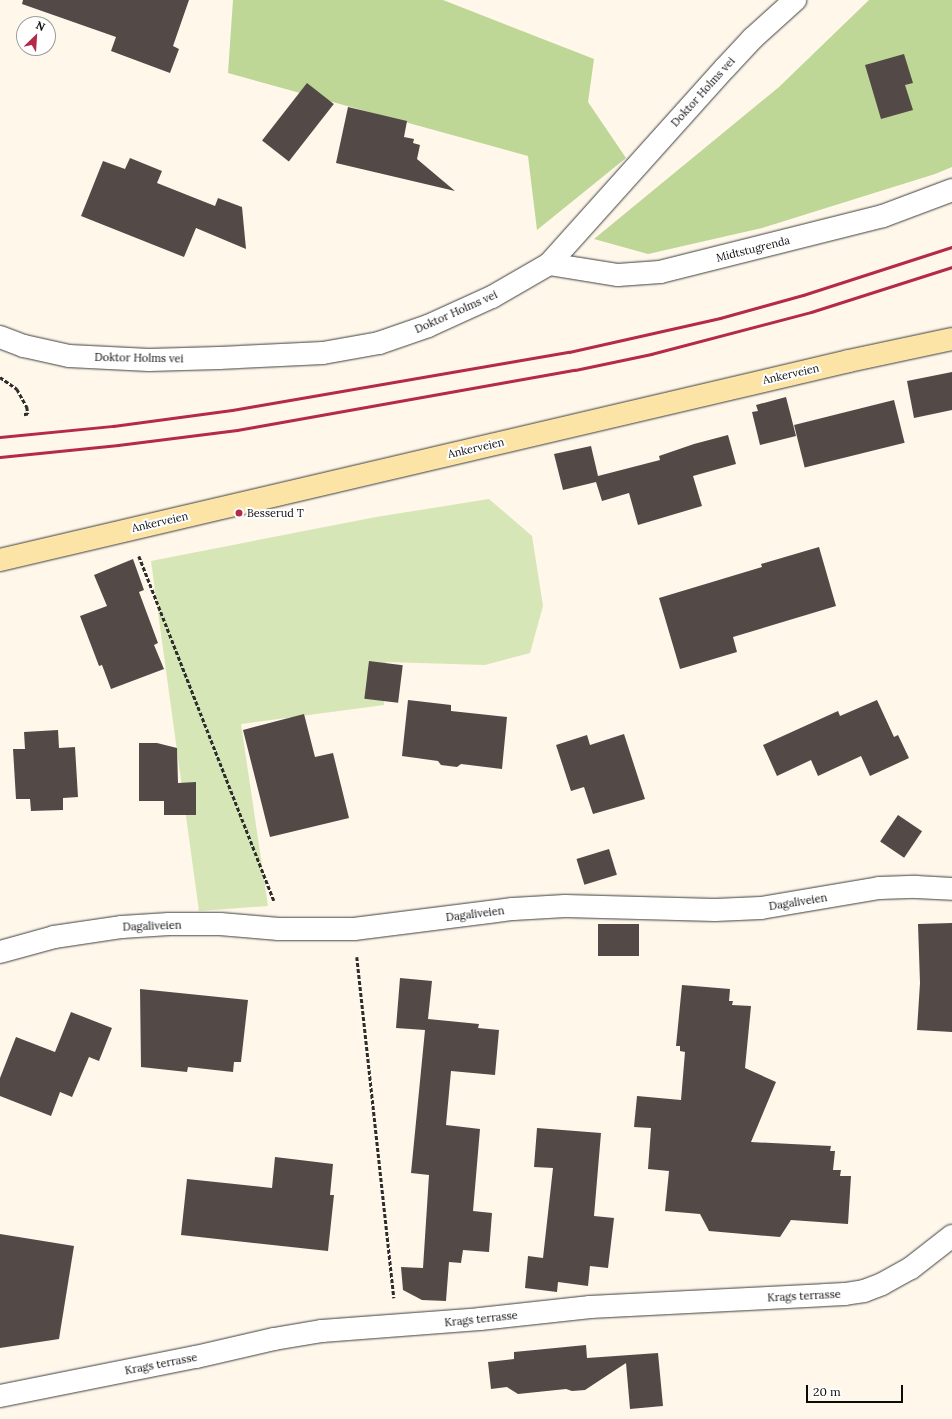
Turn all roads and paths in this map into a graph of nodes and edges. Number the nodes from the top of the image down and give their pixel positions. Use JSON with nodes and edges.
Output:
{"nodes":[{"id":1,"x":795,"y":0,"type":"edge"},
{"id":2,"x":952,"y":190,"type":"edge"},
{"id":3,"x":549,"y":264,"type":"junction"},
{"id":4,"x":0,"y":337,"type":"edge"},
{"id":5,"x":952,"y":339,"type":"edge"},
{"id":6,"x":0,"y":376,"type":"edge"},
{"id":7,"x":22,"y":415,"type":"dead end"},
{"id":8,"x":139,"y":555,"type":"dead end"},
{"id":9,"x":0,"y":560,"type":"edge"},
{"id":10,"x":952,"y":889,"type":"edge"},
{"id":11,"x":273,"y":898,"type":"dead end"},
{"id":12,"x":354,"y":929,"type":"junction"},
{"id":13,"x":0,"y":952,"type":"edge"},
{"id":14,"x":952,"y":1236,"type":"edge"},
{"id":15,"x":398,"y":1326,"type":"junction"},
{"id":16,"x":0,"y":1396,"type":"edge"}],
"edges":[{"from":1,"to":3,"type":"street","name":"Doktor Holms vei"},
{"from":2,"to":3,"type":"street","name":"Midtstugrenda"},
{"from":3,"to":4,"type":"street","name":"Doktor Holms vei"},
{"from":5,"to":9,"type":"main road","name":"Ankerveien"},
{"from":6,"to":7,"type":"path"},
{"from":8,"to":11,"type":"path"},
{"from":10,"to":12,"type":"street","name":"Dagaliveien"},
{"from":12,"to":13,"type":"street","name":"Dagaliveien"},
{"from":12,"to":15,"type":"path"},
{"from":14,"to":15,"type":"street","name":"Krags terrasse"},
{"from":15,"to":16,"type":"street","name":"Krags terrasse"}]}
